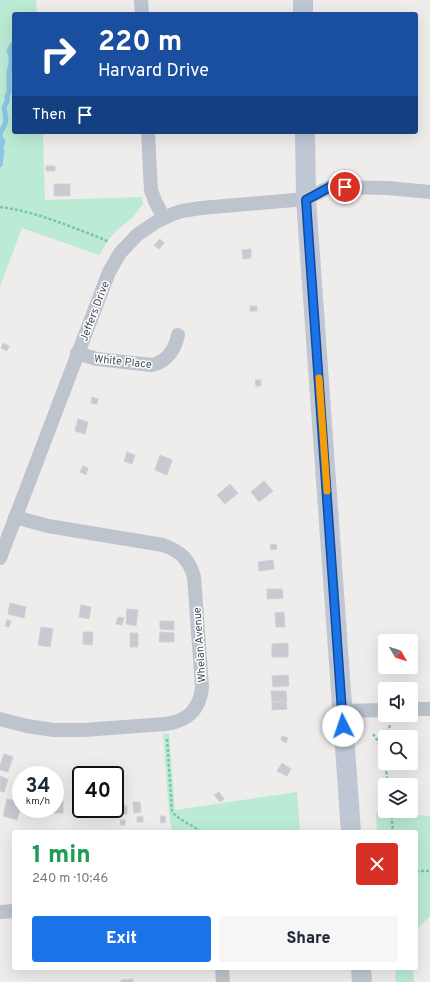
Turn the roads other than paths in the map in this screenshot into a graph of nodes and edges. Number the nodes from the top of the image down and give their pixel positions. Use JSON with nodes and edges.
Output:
{"nodes":[{"id":1,"x":141,"y":0,"type":"edge"},
{"id":2,"x":303,"y":0,"type":"edge"},
{"id":3,"x":142,"y":12,"type":"edge"},
{"id":4,"x":304,"y":12,"type":"edge"},
{"id":5,"x":148,"y":134,"type":"edge"},
{"id":6,"x":305,"y":134,"type":"edge"},
{"id":7,"x":430,"y":192,"type":"edge"},
{"id":8,"x":306,"y":200,"type":"junction"},
{"id":9,"x":164,"y":218,"type":"junction"},
{"id":10,"x":178,"y":335,"type":"dead end"},
{"id":11,"x":78,"y":354,"type":"junction"},
{"id":12,"x":15,"y":517,"type":"junction"},
{"id":13,"x":0,"y":558,"type":"edge"},
{"id":14,"x":418,"y":709,"type":"edge"},
{"id":15,"x":430,"y":709,"type":"edge"},
{"id":16,"x":378,"y":710,"type":"edge"},
{"id":17,"x":342,"y":712,"type":"junction"},
{"id":18,"x":0,"y":719,"type":"edge"},
{"id":19,"x":351,"y":830,"type":"edge"},
{"id":20,"x":12,"y":911,"type":"edge"},
{"id":21,"x":0,"y":912,"type":"edge"},
{"id":22,"x":222,"y":970,"type":"edge"},
{"id":23,"x":361,"y":970,"type":"edge"},
{"id":24,"x":223,"y":982,"type":"edge"},
{"id":25,"x":362,"y":982,"type":"edge"}],
"edges":[{"from":1,"to":3,"type":"street"},
{"from":2,"to":4,"type":"street"},
{"from":5,"to":9,"type":"street"},
{"from":6,"to":8,"type":"street"},
{"from":7,"to":8,"type":"street"},
{"from":8,"to":9,"type":"street","name":"Jeffers Drive"},
{"from":8,"to":17,"type":"street"},
{"from":9,"to":11,"type":"street","name":"Jeffers Drive"},
{"from":10,"to":11,"type":"street","name":"White Place"},
{"from":11,"to":12,"type":"street","name":"Jeffers Drive"},
{"from":12,"to":13,"type":"street","name":"Jeffers Drive"},
{"from":12,"to":18,"type":"street","name":"Whelan Avenue"},
{"from":14,"to":15,"type":"street"},
{"from":16,"to":17,"type":"street"},
{"from":17,"to":19,"type":"street"},
{"from":20,"to":21,"type":"street"},
{"from":22,"to":24,"type":"street"},
{"from":23,"to":25,"type":"street"}]}
